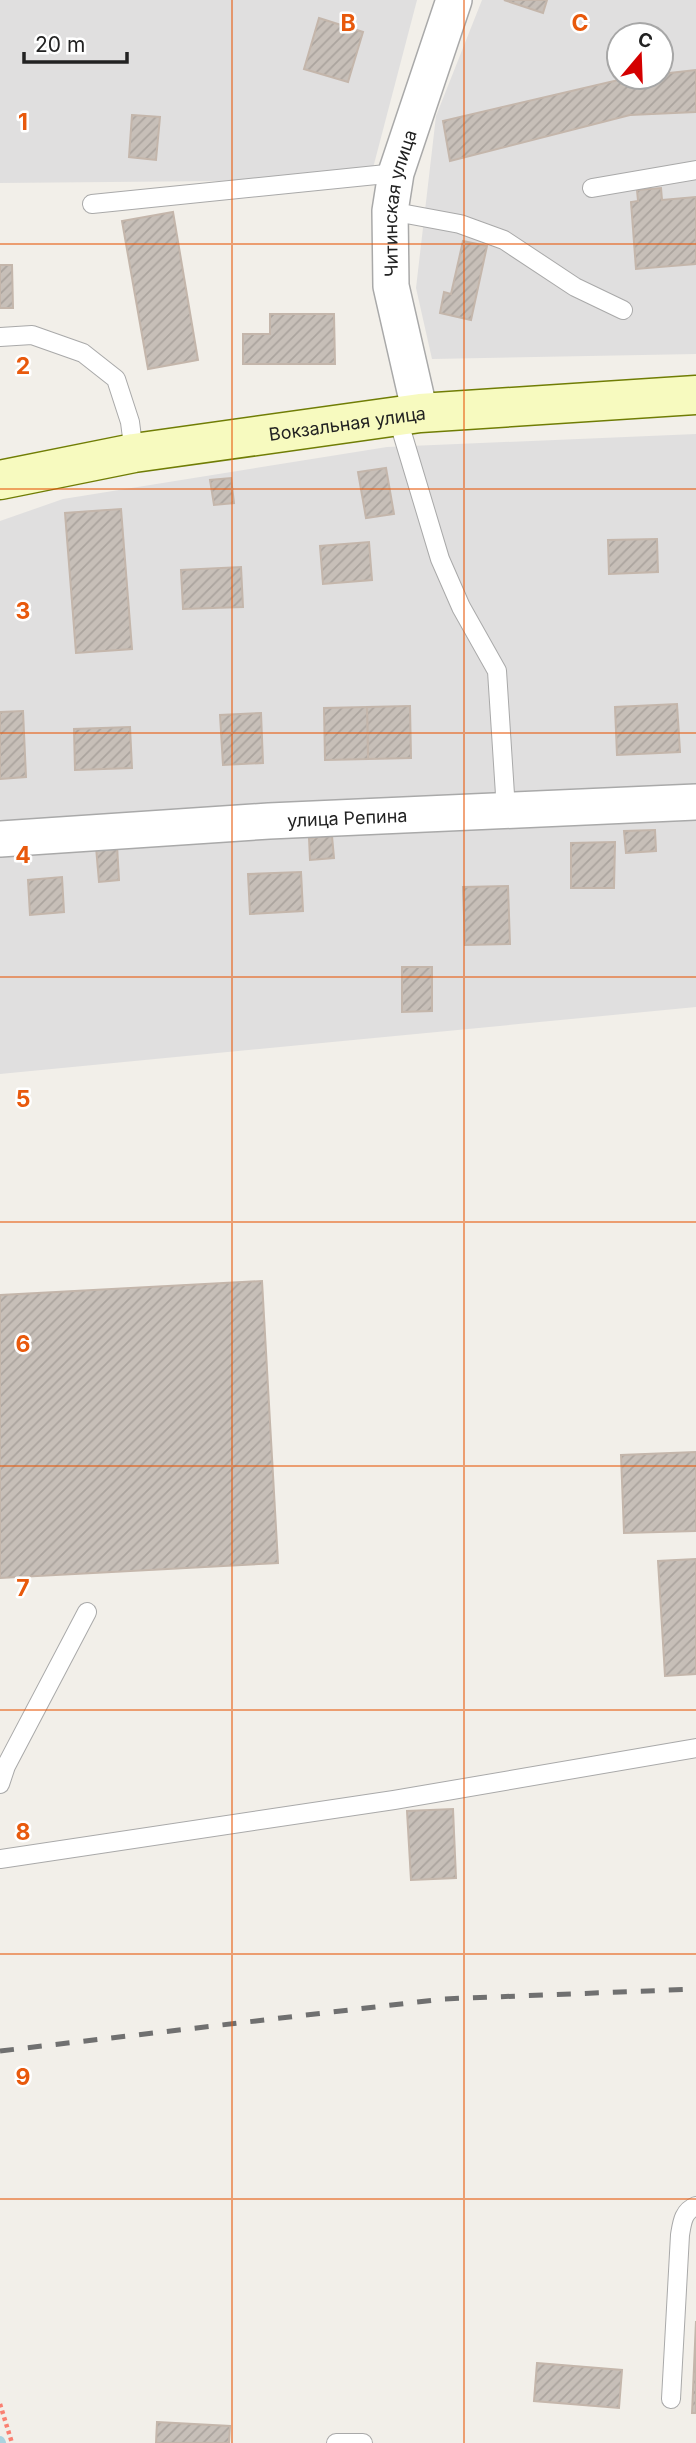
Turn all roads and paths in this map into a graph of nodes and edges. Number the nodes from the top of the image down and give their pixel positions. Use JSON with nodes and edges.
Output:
{"nodes":[{"id":1,"x":454,"y":0,"type":"edge"},
{"id":2,"x":696,"y":170,"type":"edge"},
{"id":3,"x":397,"y":173,"type":"junction"},
{"id":4,"x":592,"y":188,"type":"dead end"},
{"id":5,"x":92,"y":204,"type":"dead end"},
{"id":6,"x":390,"y":211,"type":"junction"},
{"id":7,"x":623,"y":310,"type":"dead end"},
{"id":8,"x":0,"y":337,"type":"edge"},
{"id":9,"x":696,"y":395,"type":"edge"},
{"id":10,"x":408,"y":414,"type":"junction"},
{"id":11,"x":134,"y":453,"type":"junction"},
{"id":12,"x":0,"y":480,"type":"edge"},
{"id":13,"x":696,"y":802,"type":"edge"},
{"id":14,"x":506,"y":810,"type":"junction"},
{"id":15,"x":0,"y":839,"type":"edge"},
{"id":16,"x":87,"y":1612,"type":"dead end"},
{"id":17,"x":696,"y":1748,"type":"edge"},
{"id":18,"x":0,"y":1784,"type":"edge"},
{"id":19,"x":0,"y":1859,"type":"edge"},
{"id":20,"x":696,"y":2206,"type":"edge"},
{"id":21,"x":671,"y":2399,"type":"dead end"},
{"id":22,"x":1,"y":2404,"type":"edge"},
{"id":23,"x":12,"y":2443,"type":"edge"},
{"id":24,"x":336,"y":2443,"type":"edge"},
{"id":25,"x":363,"y":2443,"type":"edge"}],
"edges":[{"from":1,"to":3,"type":"street","name":"Читинская улица"},
{"from":2,"to":4,"type":"lane"},
{"from":3,"to":5,"type":"lane"},
{"from":3,"to":6,"type":"street","name":"Читинская улица"},
{"from":6,"to":7,"type":"lane"},
{"from":6,"to":10,"type":"street","name":"Читинская улица"},
{"from":8,"to":11,"type":"lane"},
{"from":9,"to":10,"type":"main road","name":"Вокзальная улица"},
{"from":10,"to":11,"type":"main road","name":"Вокзальная улица"},
{"from":10,"to":14,"type":"lane"},
{"from":11,"to":12,"type":"main road","name":"Вокзальная улица"},
{"from":13,"to":14,"type":"street","name":"улица Репина"},
{"from":14,"to":15,"type":"street","name":"улица Репина"},
{"from":16,"to":18,"type":"lane"},
{"from":17,"to":19,"type":"lane"},
{"from":20,"to":21,"type":"lane"},
{"from":22,"to":23,"type":"path"},
{"from":24,"to":25,"type":"lane"}]}
